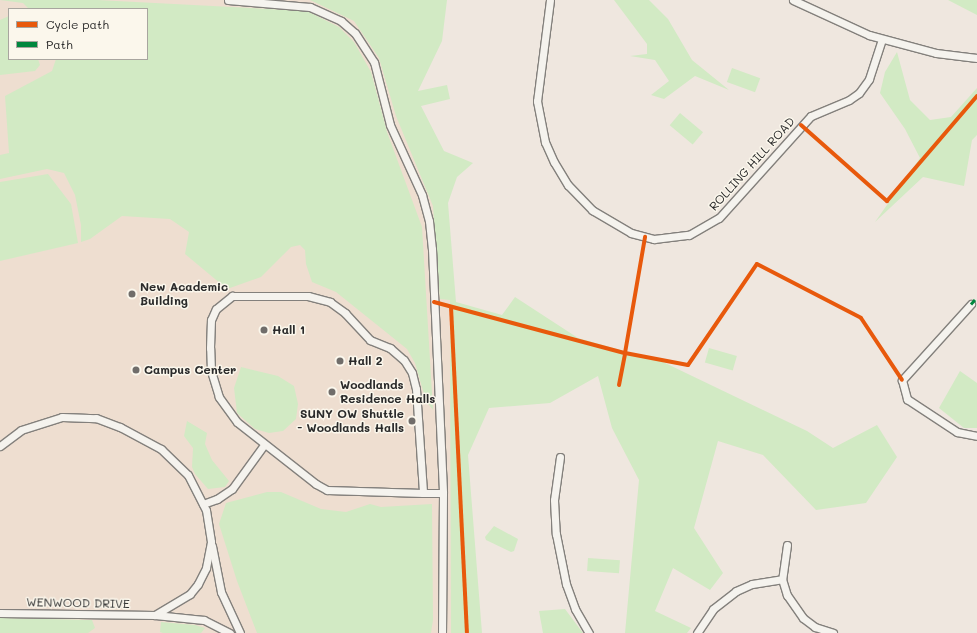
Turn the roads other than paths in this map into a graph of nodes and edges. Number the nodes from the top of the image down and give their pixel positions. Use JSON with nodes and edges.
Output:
{"nodes":[{"id":1,"x":228,"y":0,"type":"edge"},
{"id":2,"x":550,"y":0,"type":"edge"},
{"id":3,"x":793,"y":0,"type":"edge"},
{"id":4,"x":882,"y":39,"type":"junction"},
{"id":5,"x":977,"y":58,"type":"edge"},
{"id":6,"x":971,"y":304,"type":"dead end"},
{"id":7,"x":977,"y":436,"type":"edge"},
{"id":8,"x":264,"y":445,"type":"junction"},
{"id":9,"x":0,"y":446,"type":"edge"},
{"id":10,"x":560,"y":457,"type":"dead end"},
{"id":11,"x":423,"y":493,"type":"junction"},
{"id":12,"x":443,"y":493,"type":"junction"},
{"id":13,"x":203,"y":504,"type":"junction"},
{"id":14,"x":211,"y":542,"type":"junction"},
{"id":15,"x":787,"y":544,"type":"dead end"},
{"id":16,"x":782,"y":579,"type":"junction"},
{"id":17,"x":0,"y":613,"type":"edge"},
{"id":18,"x":155,"y":615,"type":"junction"},
{"id":19,"x":230,"y":633,"type":"edge"},
{"id":20,"x":240,"y":633,"type":"edge"},
{"id":21,"x":442,"y":633,"type":"edge"},
{"id":22,"x":589,"y":633,"type":"edge"},
{"id":23,"x":697,"y":633,"type":"edge"},
{"id":24,"x":833,"y":633,"type":"edge"}],
"edges":[{"from":1,"to":12,"type":"street"},
{"from":2,"to":4,"type":"street","name":"ROLLING HILL ROAD"},
{"from":3,"to":4,"type":"street"},
{"from":4,"to":5,"type":"street"},
{"from":6,"to":7,"type":"street"},
{"from":8,"to":11,"type":"street"},
{"from":8,"to":11,"type":"street"},
{"from":8,"to":13,"type":"street"},
{"from":9,"to":13,"type":"street"},
{"from":10,"to":22,"type":"street"},
{"from":11,"to":12,"type":"street"},
{"from":12,"to":21,"type":"street"},
{"from":13,"to":14,"type":"street"},
{"from":14,"to":18,"type":"street"},
{"from":14,"to":20,"type":"street"},
{"from":15,"to":16,"type":"street"},
{"from":16,"to":23,"type":"street"},
{"from":16,"to":24,"type":"street"},
{"from":17,"to":18,"type":"street","name":"WENWOOD DRIVE"},
{"from":18,"to":19,"type":"street","name":"WENWOOD DRIVE"}]}
